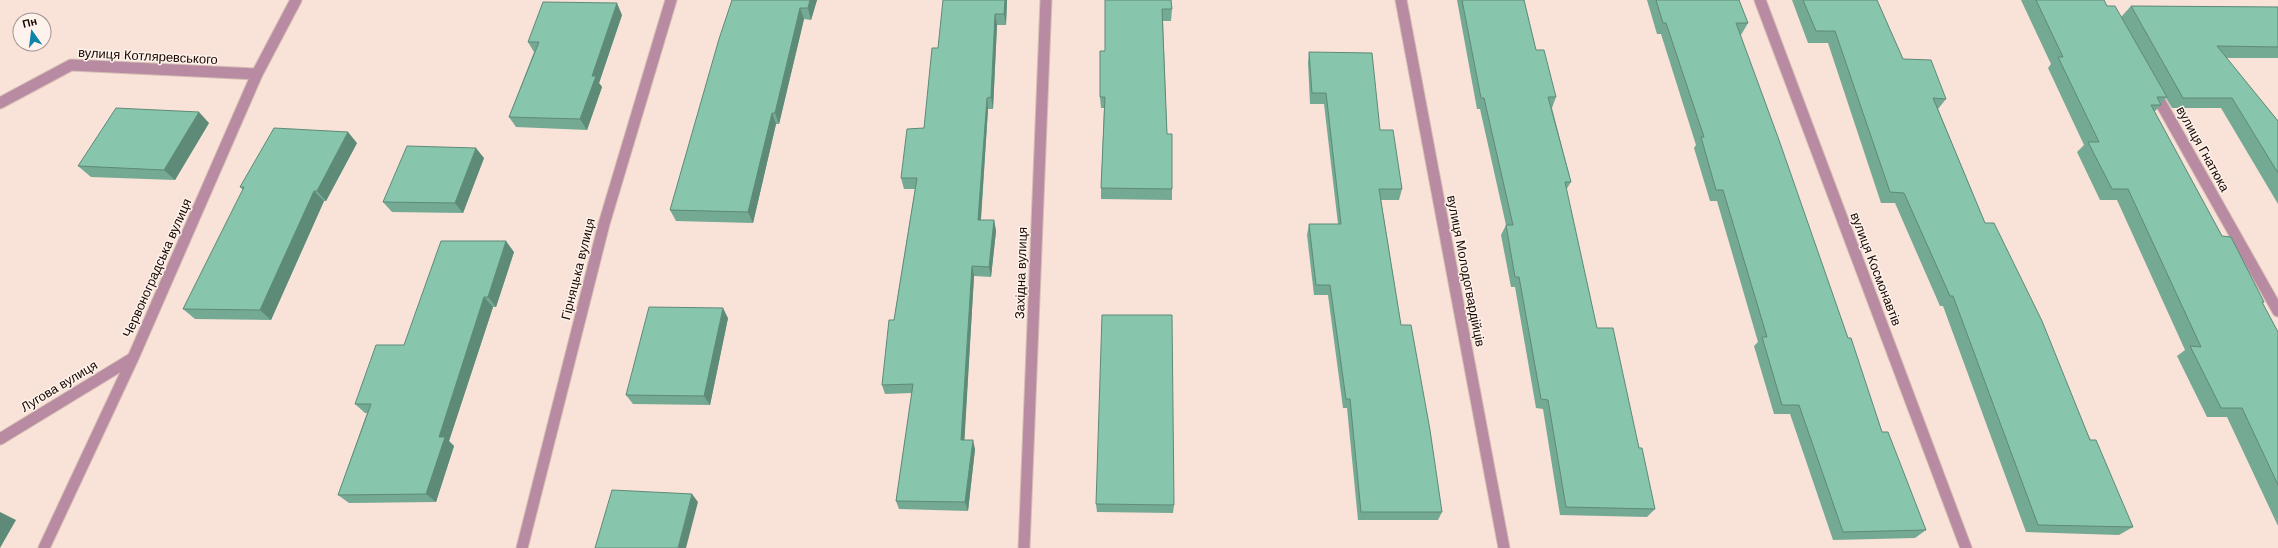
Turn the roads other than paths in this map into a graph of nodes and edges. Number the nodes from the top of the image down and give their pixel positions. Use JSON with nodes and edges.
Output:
{"nodes":[{"id":1,"x":296,"y":0,"type":"edge"},
{"id":2,"x":671,"y":0,"type":"edge"},
{"id":3,"x":1046,"y":0,"type":"edge"},
{"id":4,"x":1400,"y":0,"type":"edge"},
{"id":5,"x":1760,"y":0,"type":"edge"},
{"id":6,"x":257,"y":74,"type":"junction"},
{"id":7,"x":2150,"y":83,"type":"edge"},
{"id":8,"x":0,"y":103,"type":"edge"},
{"id":9,"x":2278,"y":311,"type":"edge"},
{"id":10,"x":133,"y":358,"type":"junction"},
{"id":11,"x":0,"y":439,"type":"edge"},
{"id":12,"x":44,"y":548,"type":"edge"},
{"id":13,"x":522,"y":548,"type":"edge"},
{"id":14,"x":1024,"y":548,"type":"edge"},
{"id":15,"x":1504,"y":548,"type":"edge"},
{"id":16,"x":1966,"y":548,"type":"edge"}],
"edges":[{"from":1,"to":6,"type":"street","name":"Червоноградська вулиця"},
{"from":2,"to":13,"type":"street","name":"Гірняцька вулиця"},
{"from":3,"to":14,"type":"street","name":"Західна вулиця"},
{"from":4,"to":15,"type":"street","name":"вулиця Молодогвардійців"},
{"from":5,"to":16,"type":"street","name":"вулиця Космонавтів"},
{"from":6,"to":8,"type":"street","name":"вулиця Котляревського"},
{"from":6,"to":10,"type":"street","name":"Червоноградська вулиця"},
{"from":7,"to":9,"type":"street","name":"вулиця Гнатюка"},
{"from":10,"to":11,"type":"street","name":"Лугова вулиця"},
{"from":10,"to":12,"type":"street","name":"Червоноградська вулиця"}]}
